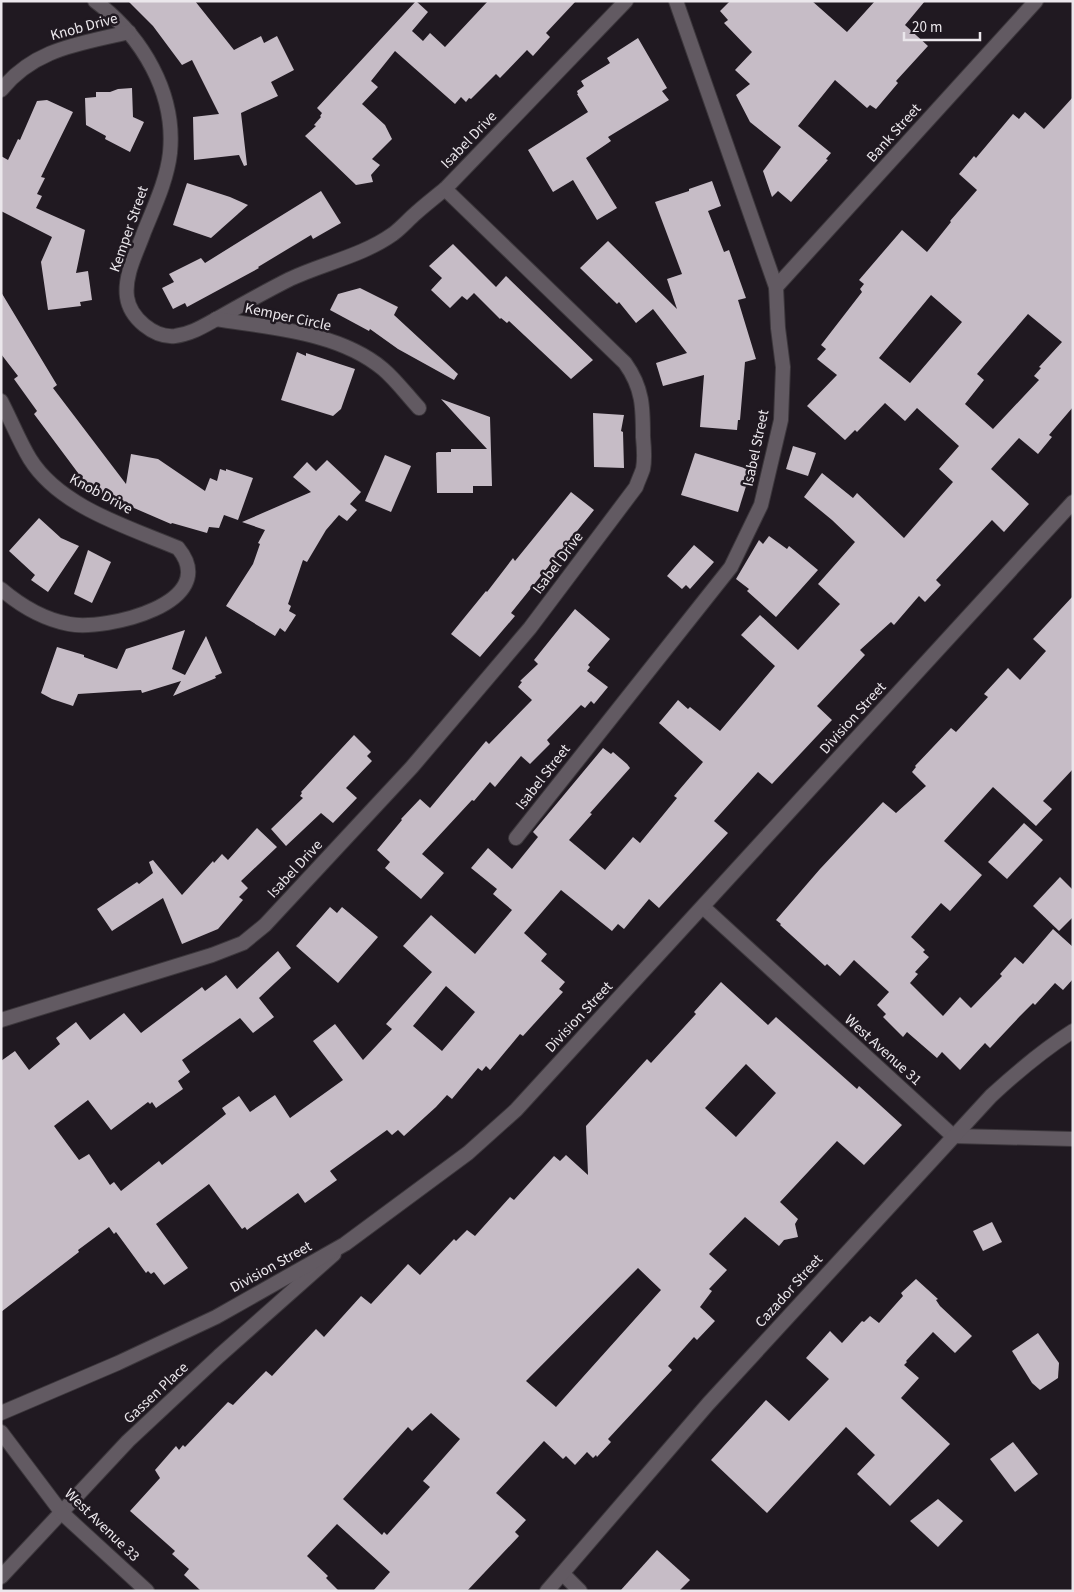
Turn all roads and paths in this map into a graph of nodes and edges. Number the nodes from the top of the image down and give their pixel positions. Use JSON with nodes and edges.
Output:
{"nodes":[{"id":1,"x":95,"y":1,"type":"edge"},
{"id":2,"x":626,"y":1,"type":"edge"},
{"id":3,"x":676,"y":1,"type":"edge"},
{"id":4,"x":1036,"y":1,"type":"edge"},
{"id":5,"x":129,"y":32,"type":"junction"},
{"id":6,"x":1,"y":90,"type":"edge"},
{"id":7,"x":445,"y":189,"type":"junction"},
{"id":8,"x":776,"y":287,"type":"junction"},
{"id":9,"x":216,"y":319,"type":"junction"},
{"id":10,"x":1,"y":401,"type":"edge"},
{"id":11,"x":419,"y":408,"type":"dead end"},
{"id":12,"x":1073,"y":502,"type":"edge"},
{"id":13,"x":1,"y":589,"type":"edge"},
{"id":14,"x":516,"y":838,"type":"dead end"},
{"id":15,"x":703,"y":907,"type":"junction"},
{"id":16,"x":1,"y":1020,"type":"edge"},
{"id":17,"x":1073,"y":1031,"type":"edge"},
{"id":18,"x":953,"y":1136,"type":"junction"},
{"id":19,"x":1073,"y":1139,"type":"edge"},
{"id":20,"x":345,"y":1244,"type":"junction"},
{"id":21,"x":1,"y":1413,"type":"edge"},
{"id":22,"x":1,"y":1432,"type":"edge"},
{"id":23,"x":62,"y":1512,"type":"junction"},
{"id":24,"x":563,"y":1574,"type":"junction"},
{"id":25,"x":1,"y":1577,"type":"edge"},
{"id":26,"x":147,"y":1591,"type":"edge"},
{"id":27,"x":547,"y":1591,"type":"edge"},
{"id":28,"x":580,"y":1591,"type":"edge"}],
"edges":[{"from":1,"to":5,"type":"street","name":"Kemper Street"},
{"from":2,"to":7,"type":"street","name":"Isabel Drive"},
{"from":3,"to":8,"type":"street","name":"Isabel Street"},
{"from":4,"to":8,"type":"street","name":"Bank Street"},
{"from":5,"to":6,"type":"street","name":"Knob Drive"},
{"from":5,"to":9,"type":"street","name":"Kemper Street"},
{"from":7,"to":9,"type":"street","name":"Kemper Street"},
{"from":7,"to":16,"type":"street","name":"Isabel Drive"},
{"from":8,"to":14,"type":"street","name":"Isabel Street"},
{"from":9,"to":11,"type":"street","name":"Kemper Circle"},
{"from":10,"to":13,"type":"street","name":"Knob Drive"},
{"from":12,"to":15,"type":"street","name":"Division Street"},
{"from":15,"to":18,"type":"street","name":"West Avenue 31"},
{"from":15,"to":20,"type":"street","name":"Division Street"},
{"from":17,"to":18,"type":"street","name":"Cazador Street"},
{"from":18,"to":19,"type":"street"},
{"from":18,"to":24,"type":"street","name":"Cazador Street"},
{"from":20,"to":21,"type":"street","name":"Division Street"},
{"from":20,"to":23,"type":"street","name":"Gassen Place"},
{"from":22,"to":23,"type":"street","name":"West Avenue 33"},
{"from":23,"to":25,"type":"street","name":"Gassen Place"},
{"from":23,"to":26,"type":"street","name":"West Avenue 33"},
{"from":24,"to":27,"type":"street","name":"Cazador Street"},
{"from":24,"to":28,"type":"street"}]}
